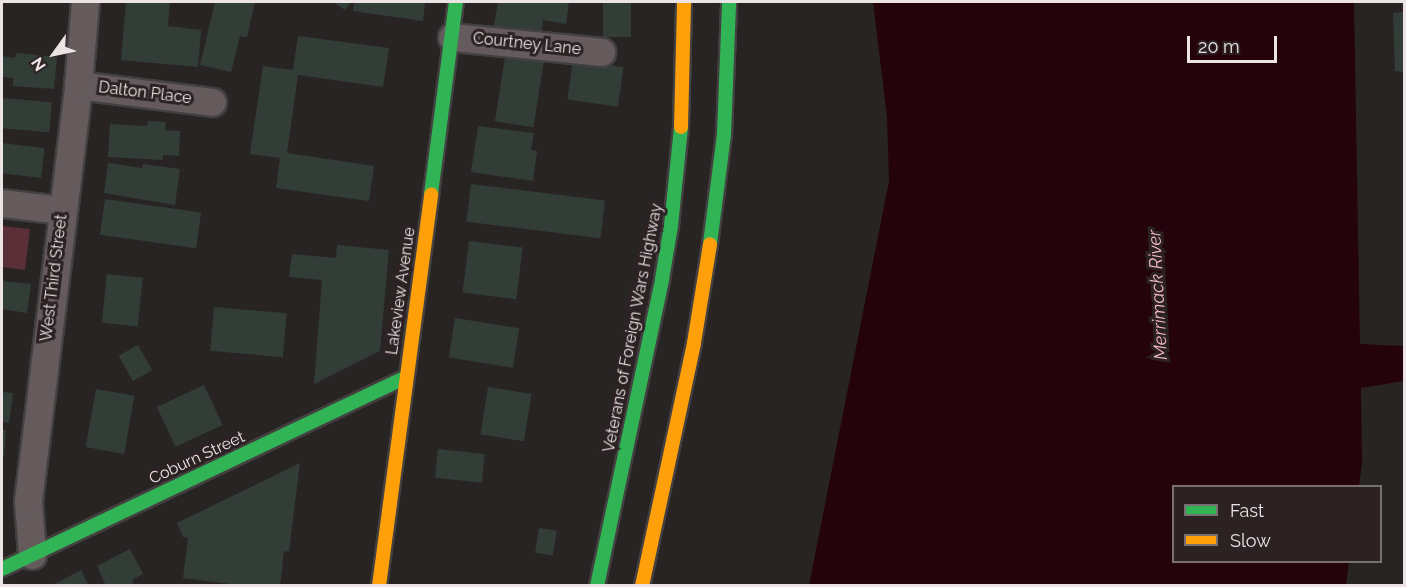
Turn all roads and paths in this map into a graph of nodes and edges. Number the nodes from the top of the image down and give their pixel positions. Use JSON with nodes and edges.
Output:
{"nodes":[{"id":1,"x":85,"y":2,"type":"edge"},
{"id":2,"x":456,"y":2,"type":"edge"},
{"id":3,"x":684,"y":2,"type":"edge"},
{"id":4,"x":729,"y":2,"type":"edge"},
{"id":5,"x":452,"y":37,"type":"junction"},
{"id":6,"x":601,"y":52,"type":"dead end"},
{"id":7,"x":78,"y":85,"type":"junction"},
{"id":8,"x":212,"y":102,"type":"dead end"},
{"id":9,"x":2,"y":203,"type":"edge"},
{"id":10,"x":62,"y":210,"type":"junction"},
{"id":11,"x":406,"y":377,"type":"junction"},
{"id":12,"x":32,"y":555,"type":"junction"},
{"id":13,"x":2,"y":569,"type":"edge"},
{"id":14,"x":379,"y":585,"type":"edge"},
{"id":15,"x":597,"y":585,"type":"edge"},
{"id":16,"x":642,"y":585,"type":"edge"}],
"edges":[{"from":1,"to":7,"type":"street","name":"West Third Street"},
{"from":2,"to":5,"type":"main road","name":"Lakeview Avenue"},
{"from":3,"to":15,"type":"main road","name":"Veterans of Foreign Wars Highway"},
{"from":4,"to":16,"type":"main road"},
{"from":5,"to":6,"type":"street","name":"Courtney Lane"},
{"from":5,"to":11,"type":"main road","name":"Lakeview Avenue"},
{"from":7,"to":8,"type":"street","name":"Dalton Place"},
{"from":7,"to":10,"type":"street","name":"West Third Street"},
{"from":9,"to":10,"type":"street"},
{"from":10,"to":12,"type":"street","name":"West Third Street"},
{"from":11,"to":12,"type":"main road","name":"Coburn Street"},
{"from":11,"to":14,"type":"main road","name":"Lakeview Avenue"},
{"from":12,"to":13,"type":"main road","name":"Coburn Street"}]}
